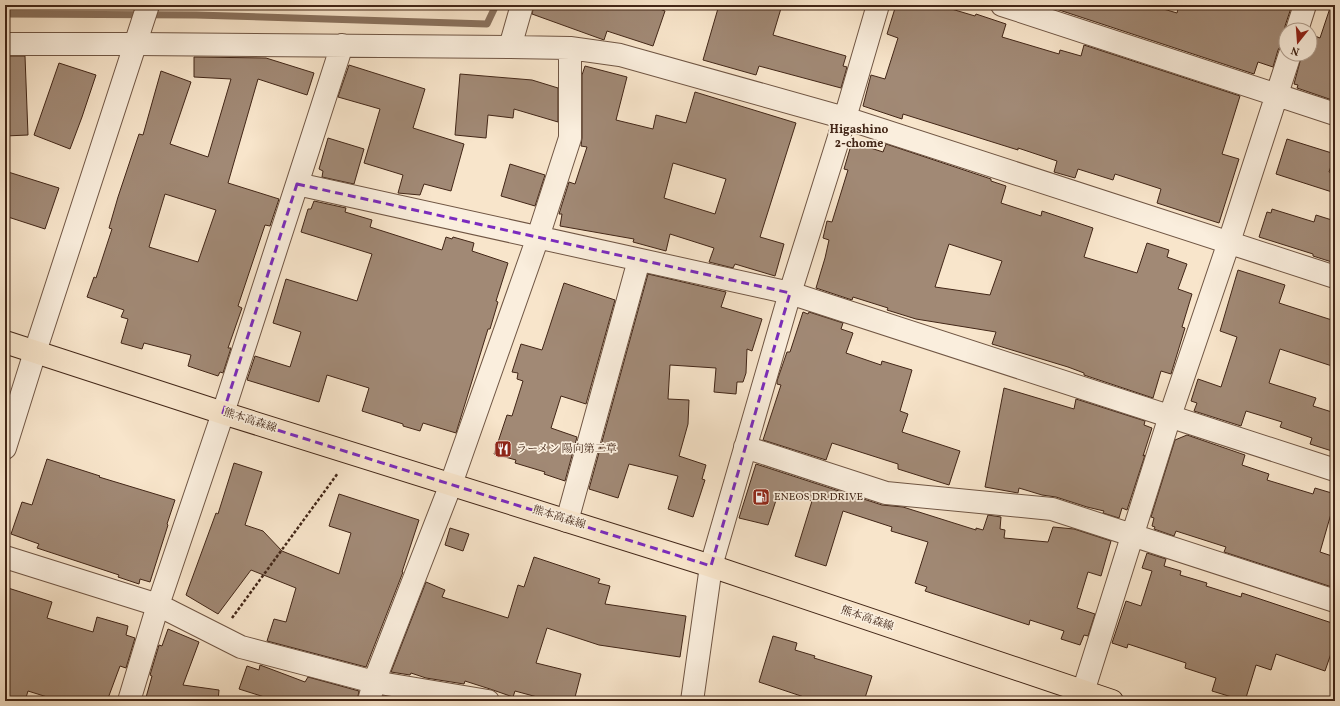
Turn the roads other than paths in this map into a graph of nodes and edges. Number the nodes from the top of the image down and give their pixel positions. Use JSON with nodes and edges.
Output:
{"nodes":[{"id":1,"x":522,"y":5,"type":"edge"},
{"id":2,"x":878,"y":5,"type":"edge"},
{"id":3,"x":1002,"y":5,"type":"edge"},
{"id":4,"x":1305,"y":5,"type":"edge"},
{"id":5,"x":145,"y":14,"type":"edge"},
{"id":6,"x":1300,"y":22,"type":"edge"},
{"id":7,"x":5,"y":44,"type":"edge"},
{"id":8,"x":135,"y":44,"type":"junction"},
{"id":9,"x":342,"y":45,"type":"junction"},
{"id":10,"x":510,"y":47,"type":"junction"},
{"id":11,"x":570,"y":48,"type":"junction"},
{"id":12,"x":1287,"y":62,"type":"edge"},
{"id":13,"x":1277,"y":94,"type":"junction"},
{"id":14,"x":1335,"y":114,"type":"edge"},
{"id":15,"x":845,"y":118,"type":"junction"},
{"id":16,"x":297,"y":184,"type":"junction"},
{"id":17,"x":538,"y":237,"type":"junction"},
{"id":18,"x":1228,"y":242,"type":"junction"},
{"id":19,"x":639,"y":260,"type":"junction"},
{"id":20,"x":1335,"y":277,"type":"edge"},
{"id":21,"x":790,"y":293,"type":"junction"},
{"id":22,"x":5,"y":342,"type":"edge"},
{"id":23,"x":35,"y":352,"type":"junction"},
{"id":24,"x":223,"y":413,"type":"junction"},
{"id":25,"x":1170,"y":416,"type":"junction"},
{"id":26,"x":745,"y":447,"type":"junction"},
{"id":27,"x":5,"y":448,"type":"edge"},
{"id":28,"x":1335,"y":470,"type":"edge"},
{"id":29,"x":451,"y":484,"type":"junction"},
{"id":30,"x":567,"y":521,"type":"junction"},
{"id":31,"x":1132,"y":534,"type":"junction"},
{"id":32,"x":5,"y":557,"type":"edge"},
{"id":33,"x":711,"y":566,"type":"junction"},
{"id":34,"x":1335,"y":601,"type":"edge"},
{"id":35,"x":158,"y":605,"type":"junction"},
{"id":36,"x":372,"y":691,"type":"edge"},
{"id":37,"x":1083,"y":692,"type":"junction"},
{"id":38,"x":129,"y":701,"type":"edge"},
{"id":39,"x":488,"y":701,"type":"edge"},
{"id":40,"x":692,"y":701,"type":"edge"},
{"id":41,"x":1112,"y":701,"type":"edge"}],
"edges":[{"from":1,"to":10,"type":"street"},
{"from":2,"to":15,"type":"street"},
{"from":3,"to":13,"type":"street"},
{"from":4,"to":6,"type":"street"},
{"from":5,"to":8,"type":"street"},
{"from":7,"to":8,"type":"street"},
{"from":8,"to":9,"type":"street"},
{"from":8,"to":23,"type":"street"},
{"from":9,"to":10,"type":"street"},
{"from":9,"to":16,"type":"street"},
{"from":10,"to":11,"type":"street"},
{"from":11,"to":15,"type":"street"},
{"from":11,"to":17,"type":"street"},
{"from":12,"to":13,"type":"street"},
{"from":13,"to":14,"type":"street"},
{"from":13,"to":18,"type":"street"},
{"from":15,"to":18,"type":"street"},
{"from":15,"to":21,"type":"street"},
{"from":16,"to":17,"type":"street"},
{"from":16,"to":24,"type":"street"},
{"from":17,"to":19,"type":"street"},
{"from":17,"to":29,"type":"street"},
{"from":18,"to":20,"type":"street"},
{"from":18,"to":25,"type":"street"},
{"from":19,"to":21,"type":"street"},
{"from":19,"to":30,"type":"street"},
{"from":21,"to":25,"type":"street"},
{"from":21,"to":26,"type":"street"},
{"from":22,"to":23,"type":"main road","name":"熊本高森線"},
{"from":23,"to":24,"type":"main road","name":"熊本高森線"},
{"from":23,"to":27,"type":"street"},
{"from":24,"to":29,"type":"main road","name":"熊本高森線"},
{"from":24,"to":35,"type":"street"},
{"from":25,"to":28,"type":"street"},
{"from":25,"to":31,"type":"street"},
{"from":26,"to":31,"type":"street"},
{"from":26,"to":33,"type":"street"},
{"from":29,"to":30,"type":"main road","name":"熊本高森線"},
{"from":29,"to":36,"type":"street"},
{"from":30,"to":33,"type":"main road","name":"熊本高森線"},
{"from":31,"to":34,"type":"street"},
{"from":31,"to":37,"type":"street"},
{"from":32,"to":35,"type":"street"},
{"from":33,"to":37,"type":"main road","name":"熊本高森線"},
{"from":33,"to":40,"type":"street"},
{"from":35,"to":36,"type":"street"},
{"from":35,"to":38,"type":"street"},
{"from":36,"to":39,"type":"street"},
{"from":37,"to":41,"type":"main road","name":"熊本高森線"}]}
